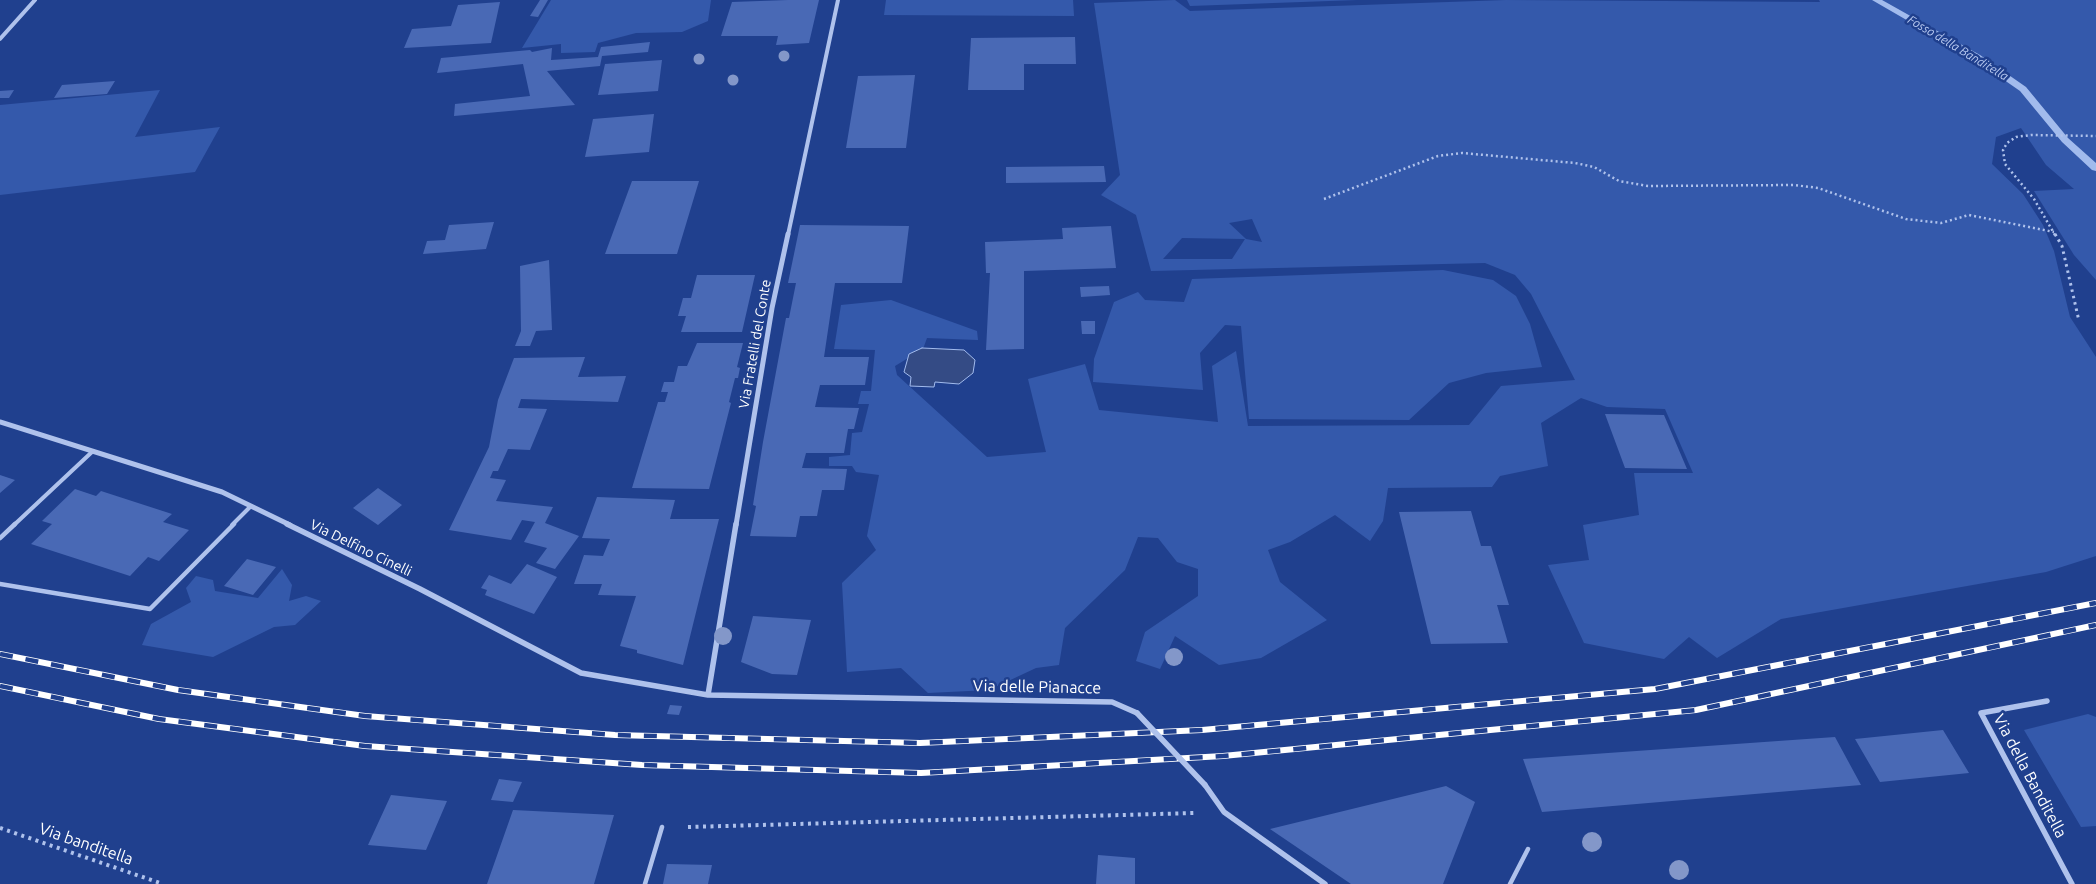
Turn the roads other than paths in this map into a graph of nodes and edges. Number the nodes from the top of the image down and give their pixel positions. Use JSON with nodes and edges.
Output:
{"nodes":[{"id":1,"x":35,"y":0,"type":"edge"},
{"id":2,"x":838,"y":0,"type":"edge"},
{"id":3,"x":0,"y":39,"type":"edge"},
{"id":4,"x":0,"y":422,"type":"edge"},
{"id":5,"x":93,"y":451,"type":"junction"},
{"id":6,"x":251,"y":506,"type":"junction"},
{"id":7,"x":0,"y":538,"type":"edge"},
{"id":8,"x":0,"y":584,"type":"edge"},
{"id":9,"x":708,"y":695,"type":"junction"},
{"id":10,"x":2047,"y":701,"type":"dead end"},
{"id":11,"x":662,"y":828,"type":"road end"},
{"id":12,"x":1528,"y":849,"type":"dead end"},
{"id":13,"x":646,"y":884,"type":"edge"},
{"id":14,"x":1325,"y":884,"type":"edge"},
{"id":15,"x":1510,"y":884,"type":"edge"},
{"id":16,"x":2072,"y":884,"type":"edge"}],
"edges":[{"from":1,"to":3,"type":"street"},
{"from":2,"to":9,"type":"street","name":"Via Fratelli del Conte"},
{"from":4,"to":5,"type":"street","name":"Via Delfino Cinelli"},
{"from":5,"to":6,"type":"street","name":"Via Delfino Cinelli"},
{"from":5,"to":7,"type":"lane"},
{"from":6,"to":8,"type":"lane"},
{"from":6,"to":9,"type":"street","name":"Via Delfino Cinelli"},
{"from":9,"to":14,"type":"street","name":"Via delle Pianacce","bridge":true},
{"from":10,"to":16,"type":"street","name":"Via della Banditella"},
{"from":11,"to":13,"type":"lane"},
{"from":12,"to":15,"type":"lane"}]}
